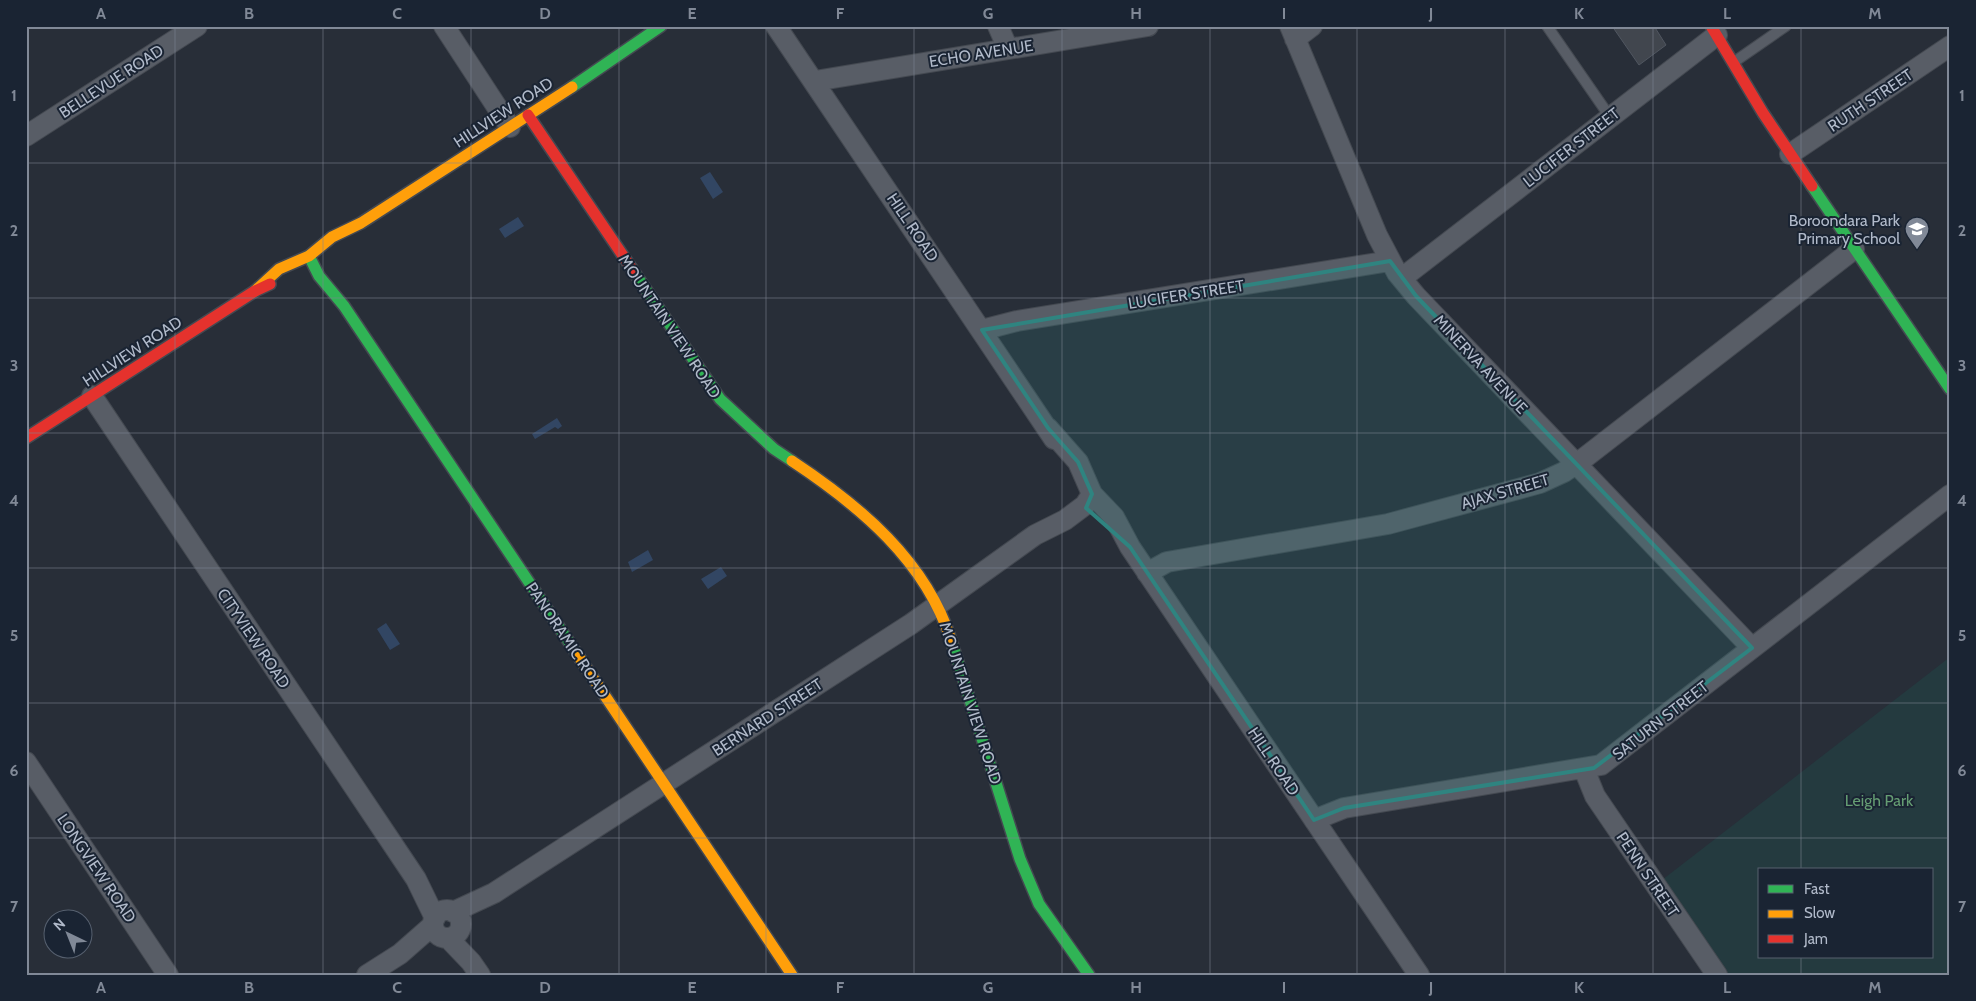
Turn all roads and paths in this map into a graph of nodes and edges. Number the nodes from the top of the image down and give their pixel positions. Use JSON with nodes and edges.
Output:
{"nodes":[{"id":1,"x":197,"y":26,"type":"edge"},
{"id":2,"x":444,"y":26,"type":"edge"},
{"id":3,"x":661,"y":26,"type":"edge"},
{"id":4,"x":776,"y":26,"type":"edge"},
{"id":5,"x":998,"y":26,"type":"edge"},
{"id":6,"x":1148,"y":26,"type":"edge"},
{"id":7,"x":1312,"y":26,"type":"edge"},
{"id":8,"x":1547,"y":26,"type":"edge"},
{"id":9,"x":1786,"y":26,"type":"edge"},
{"id":10,"x":1293,"y":33,"type":"edge"},
{"id":11,"x":1709,"y":34,"type":"edge"},
{"id":12,"x":1950,"y":46,"type":"edge"},
{"id":13,"x":1008,"y":49,"type":"junction"},
{"id":14,"x":1729,"y":65,"type":"junction"},
{"id":15,"x":815,"y":81,"type":"junction"},
{"id":16,"x":528,"y":115,"type":"junction"},
{"id":17,"x":1610,"y":117,"type":"junction"},
{"id":18,"x":510,"y":127,"type":"junction"},
{"id":19,"x":26,"y":136,"type":"edge"},
{"id":20,"x":1790,"y":154,"type":"junction"},
{"id":21,"x":1854,"y":249,"type":"junction"},
{"id":22,"x":1390,"y":260,"type":"junction"},
{"id":23,"x":314,"y":261,"type":"junction"},
{"id":24,"x":1402,"y":278,"type":"junction"},
{"id":25,"x":344,"y":306,"type":"joint"},
{"id":26,"x":982,"y":330,"type":"junction"},
{"id":27,"x":1950,"y":389,"type":"edge"},
{"id":28,"x":92,"y":396,"type":"junction"},
{"id":29,"x":26,"y":438,"type":"edge"},
{"id":30,"x":1576,"y":464,"type":"junction"},
{"id":31,"x":1950,"y":496,"type":"edge"},
{"id":32,"x":1085,"y":499,"type":"junction"},
{"id":33,"x":1147,"y":573,"type":"junction"},
{"id":34,"x":937,"y":606,"type":"junction"},
{"id":35,"x":1752,"y":648,"type":"junction"},
{"id":36,"x":26,"y":762,"type":"edge"},
{"id":37,"x":1584,"y":770,"type":"junction"},
{"id":38,"x":664,"y":784,"type":"junction"},
{"id":39,"x":1314,"y":820,"type":"junction"},
{"id":40,"x":447,"y":924,"type":"junction"},
{"id":41,"x":476,"y":968,"type":"edge"},
{"id":42,"x":168,"y":975,"type":"edge"},
{"id":43,"x":367,"y":975,"type":"edge"},
{"id":44,"x":792,"y":975,"type":"edge"},
{"id":45,"x":1089,"y":975,"type":"edge"},
{"id":46,"x":1419,"y":975,"type":"edge"},
{"id":47,"x":1717,"y":975,"type":"edge"}],
"edges":[{"from":1,"to":19,"type":"street","name":"BELLEVUE ROAD"},
{"from":2,"to":18,"type":"street"},
{"from":3,"to":16,"type":"street","name":"HILLVIEW ROAD"},
{"from":4,"to":15,"type":"street","name":"HILL ROAD"},
{"from":5,"to":13,"type":"street"},
{"from":6,"to":13,"type":"street","name":"ECHO AVENUE"},
{"from":7,"to":10,"type":"street"},
{"from":8,"to":17,"type":"lane"},
{"from":9,"to":14,"type":"lane"},
{"from":10,"to":22,"type":"street","name":"MINERVA AVENUE"},
{"from":11,"to":14,"type":"street"},
{"from":11,"to":17,"type":"street","name":"LUCIFER STREET"},
{"from":12,"to":20,"type":"street","name":"RUTH STREET"},
{"from":13,"to":15,"type":"street","name":"ECHO AVENUE"},
{"from":14,"to":20,"type":"street"},
{"from":15,"to":26,"type":"street","name":"HILL ROAD"},
{"from":16,"to":18,"type":"street","name":"HILLVIEW ROAD"},
{"from":16,"to":34,"type":"street","name":"MOUNTAIN VIEW ROAD"},
{"from":17,"to":24,"type":"street","name":"LUCIFER STREET"},
{"from":18,"to":23,"type":"street","name":"HILLVIEW ROAD"},
{"from":20,"to":21,"type":"street"},
{"from":21,"to":27,"type":"street"},
{"from":21,"to":30,"type":"street","name":"AJAX STREET"},
{"from":22,"to":24,"type":"street","name":"MINERVA AVENUE"},
{"from":22,"to":26,"type":"street","name":"LUCIFER STREET"},
{"from":23,"to":25,"type":"street","name":"PANORAMIC ROAD"},
{"from":23,"to":28,"type":"street","name":"HILLVIEW ROAD"},
{"from":24,"to":30,"type":"street","name":"MINERVA AVENUE"},
{"from":25,"to":38,"type":"street","name":"PANORAMIC ROAD"},
{"from":26,"to":32,"type":"street","name":"HILL ROAD"},
{"from":28,"to":29,"type":"street","name":"HILLVIEW ROAD"},
{"from":28,"to":40,"type":"street","name":"CITYVIEW ROAD"},
{"from":30,"to":33,"type":"street","name":"AJAX STREET"},
{"from":30,"to":35,"type":"street","name":"MINERVA AVENUE"},
{"from":31,"to":35,"type":"street","name":"SATURN STREET"},
{"from":32,"to":33,"type":"street","name":"HILL ROAD"},
{"from":32,"to":34,"type":"street","name":"BERNARD STREET"},
{"from":33,"to":39,"type":"street","name":"HILL ROAD"},
{"from":34,"to":38,"type":"street","name":"BERNARD STREET"},
{"from":34,"to":45,"type":"street","name":"MOUNTAIN VIEW ROAD"},
{"from":35,"to":37,"type":"street","name":"SATURN STREET"},
{"from":36,"to":42,"type":"street","name":"LONGVIEW ROAD"},
{"from":37,"to":39,"type":"street","name":"SATURN STREET"},
{"from":37,"to":47,"type":"street","name":"PENN STREET"},
{"from":38,"to":40,"type":"street","name":"BERNARD STREET"},
{"from":38,"to":44,"type":"street","name":"PANORAMIC ROAD"},
{"from":39,"to":46,"type":"street","name":"HILL ROAD"},
{"from":40,"to":41,"type":"street","name":"CITYVIEW ROAD"},
{"from":40,"to":43,"type":"street","name":"BERNARD STREET"}]}
